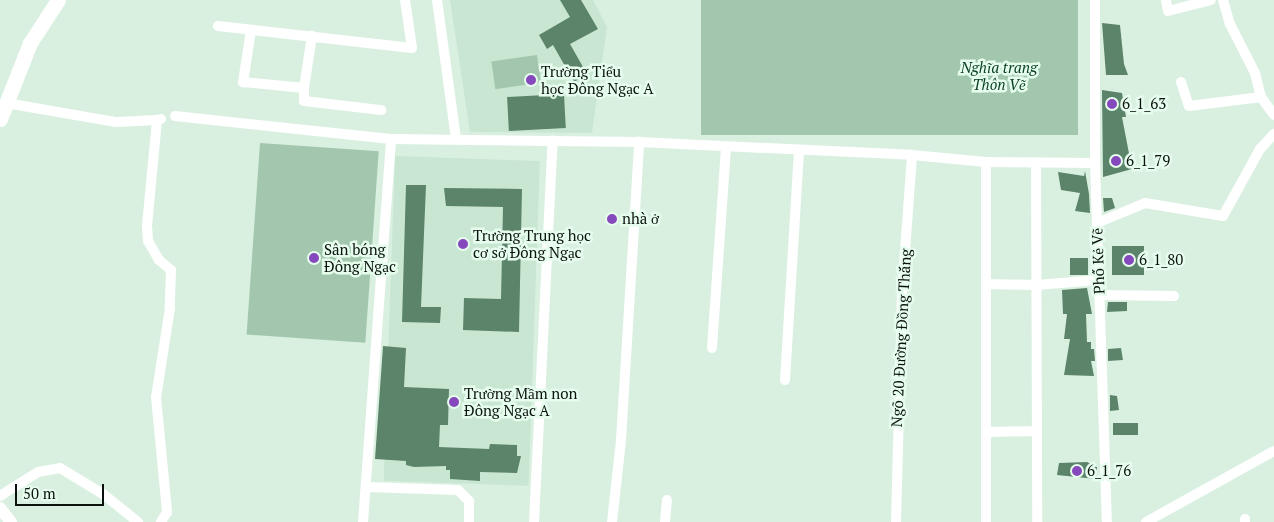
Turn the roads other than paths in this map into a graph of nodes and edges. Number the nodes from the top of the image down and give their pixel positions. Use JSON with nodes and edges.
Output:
{"nodes":[{"id":1,"x":58,"y":0,"type":"edge"},
{"id":2,"x":405,"y":0,"type":"edge"},
{"id":3,"x":437,"y":0,"type":"edge"},
{"id":4,"x":1095,"y":0,"type":"edge"},
{"id":5,"x":1166,"y":0,"type":"edge"},
{"id":6,"x":1211,"y":0,"type":"edge"},
{"id":7,"x":1223,"y":0,"type":"edge"},
{"id":8,"x":218,"y":26,"type":"dead end"},
{"id":9,"x":251,"y":30,"type":"junction"},
{"id":10,"x":312,"y":36,"type":"junction"},
{"id":11,"x":1180,"y":82,"type":"dead end"},
{"id":12,"x":304,"y":88,"type":"junction"},
{"id":13,"x":1261,"y":97,"type":"junction"},
{"id":14,"x":6,"y":103,"type":"junction"},
{"id":15,"x":381,"y":110,"type":"dead end"},
{"id":16,"x":1274,"y":115,"type":"edge"},
{"id":17,"x":175,"y":116,"type":"dead end"},
{"id":18,"x":0,"y":119,"type":"edge"},
{"id":19,"x":1274,"y":134,"type":"edge"},
{"id":20,"x":456,"y":138,"type":"junction"},
{"id":21,"x":391,"y":139,"type":"junction"},
{"id":22,"x":554,"y":140,"type":"junction"},
{"id":23,"x":639,"y":142,"type":"junction"},
{"id":24,"x":726,"y":146,"type":"junction"},
{"id":25,"x":799,"y":150,"type":"junction"},
{"id":26,"x":912,"y":155,"type":"junction"},
{"id":27,"x":986,"y":162,"type":"junction"},
{"id":28,"x":1036,"y":163,"type":"junction"},
{"id":29,"x":1096,"y":163,"type":"junction"},
{"id":30,"x":1097,"y":223,"type":"junction"},
{"id":31,"x":1099,"y":280,"type":"junction"},
{"id":32,"x":987,"y":284,"type":"junction"},
{"id":33,"x":1036,"y":286,"type":"junction"},
{"id":34,"x":1100,"y":295,"type":"junction"},
{"id":35,"x":1174,"y":296,"type":"dead end"},
{"id":36,"x":712,"y":348,"type":"dead end"},
{"id":37,"x":785,"y":380,"type":"dead end"},
{"id":38,"x":1036,"y":431,"type":"junction"},
{"id":39,"x":988,"y":432,"type":"junction"},
{"id":40,"x":1274,"y":451,"type":"edge"},
{"id":41,"x":366,"y":487,"type":"junction"},
{"id":42,"x":0,"y":496,"type":"edge"},
{"id":43,"x":667,"y":500,"type":"dead end"},
{"id":44,"x":0,"y":508,"type":"edge"},
{"id":45,"x":11,"y":522,"type":"edge"},
{"id":46,"x":138,"y":522,"type":"edge"},
{"id":47,"x":161,"y":522,"type":"edge"},
{"id":48,"x":364,"y":522,"type":"edge"},
{"id":49,"x":469,"y":522,"type":"edge"},
{"id":50,"x":534,"y":522,"type":"edge"},
{"id":51,"x":612,"y":522,"type":"edge"},
{"id":52,"x":665,"y":522,"type":"edge"},
{"id":53,"x":896,"y":522,"type":"edge"},
{"id":54,"x":986,"y":522,"type":"edge"},
{"id":55,"x":1037,"y":522,"type":"edge"},
{"id":56,"x":1107,"y":522,"type":"edge"},
{"id":57,"x":1146,"y":522,"type":"edge"}],
"edges":[{"from":1,"to":14,"type":"main road"},
{"from":2,"to":10,"type":"street"},
{"from":3,"to":20,"type":"street"},
{"from":4,"to":29,"type":"street","name":"Phố Kẻ Vẽ"},
{"from":5,"to":6,"type":"street"},
{"from":7,"to":13,"type":"street"},
{"from":8,"to":9,"type":"street"},
{"from":9,"to":10,"type":"street"},
{"from":9,"to":12,"type":"street"},
{"from":10,"to":12,"type":"street"},
{"from":11,"to":13,"type":"street"},
{"from":12,"to":15,"type":"street"},
{"from":13,"to":16,"type":"street"},
{"from":14,"to":18,"type":"main road"},
{"from":14,"to":47,"type":"street"},
{"from":17,"to":21,"type":"street"},
{"from":19,"to":30,"type":"street"},
{"from":20,"to":21,"type":"street"},
{"from":20,"to":22,"type":"street"},
{"from":21,"to":41,"type":"street"},
{"from":22,"to":23,"type":"street"},
{"from":22,"to":50,"type":"street"},
{"from":23,"to":24,"type":"street"},
{"from":23,"to":51,"type":"street"},
{"from":24,"to":25,"type":"street"},
{"from":24,"to":36,"type":"street"},
{"from":25,"to":26,"type":"street"},
{"from":25,"to":37,"type":"street"},
{"from":26,"to":27,"type":"street"},
{"from":26,"to":53,"type":"street","name":"Ngõ 20 Đường Đồng Thắng"},
{"from":27,"to":28,"type":"street"},
{"from":27,"to":32,"type":"street"},
{"from":28,"to":29,"type":"street"},
{"from":28,"to":33,"type":"street"},
{"from":29,"to":30,"type":"street","name":"Phố Kẻ Vẽ"},
{"from":30,"to":31,"type":"street","name":"Phố Kẻ Vẽ"},
{"from":31,"to":33,"type":"street"},
{"from":31,"to":34,"type":"street","name":"Phố Kẻ Vẽ"},
{"from":32,"to":33,"type":"street"},
{"from":32,"to":39,"type":"street"},
{"from":33,"to":38,"type":"street"},
{"from":34,"to":35,"type":"street"},
{"from":34,"to":56,"type":"street","name":"Phố Kẻ Vẽ"},
{"from":38,"to":39,"type":"street"},
{"from":38,"to":55,"type":"street"},
{"from":39,"to":54,"type":"street"},
{"from":40,"to":57,"type":"street"},
{"from":41,"to":48,"type":"street"},
{"from":41,"to":49,"type":"street"},
{"from":42,"to":46,"type":"street"},
{"from":43,"to":52,"type":"street"},
{"from":44,"to":45,"type":"street"}]}
